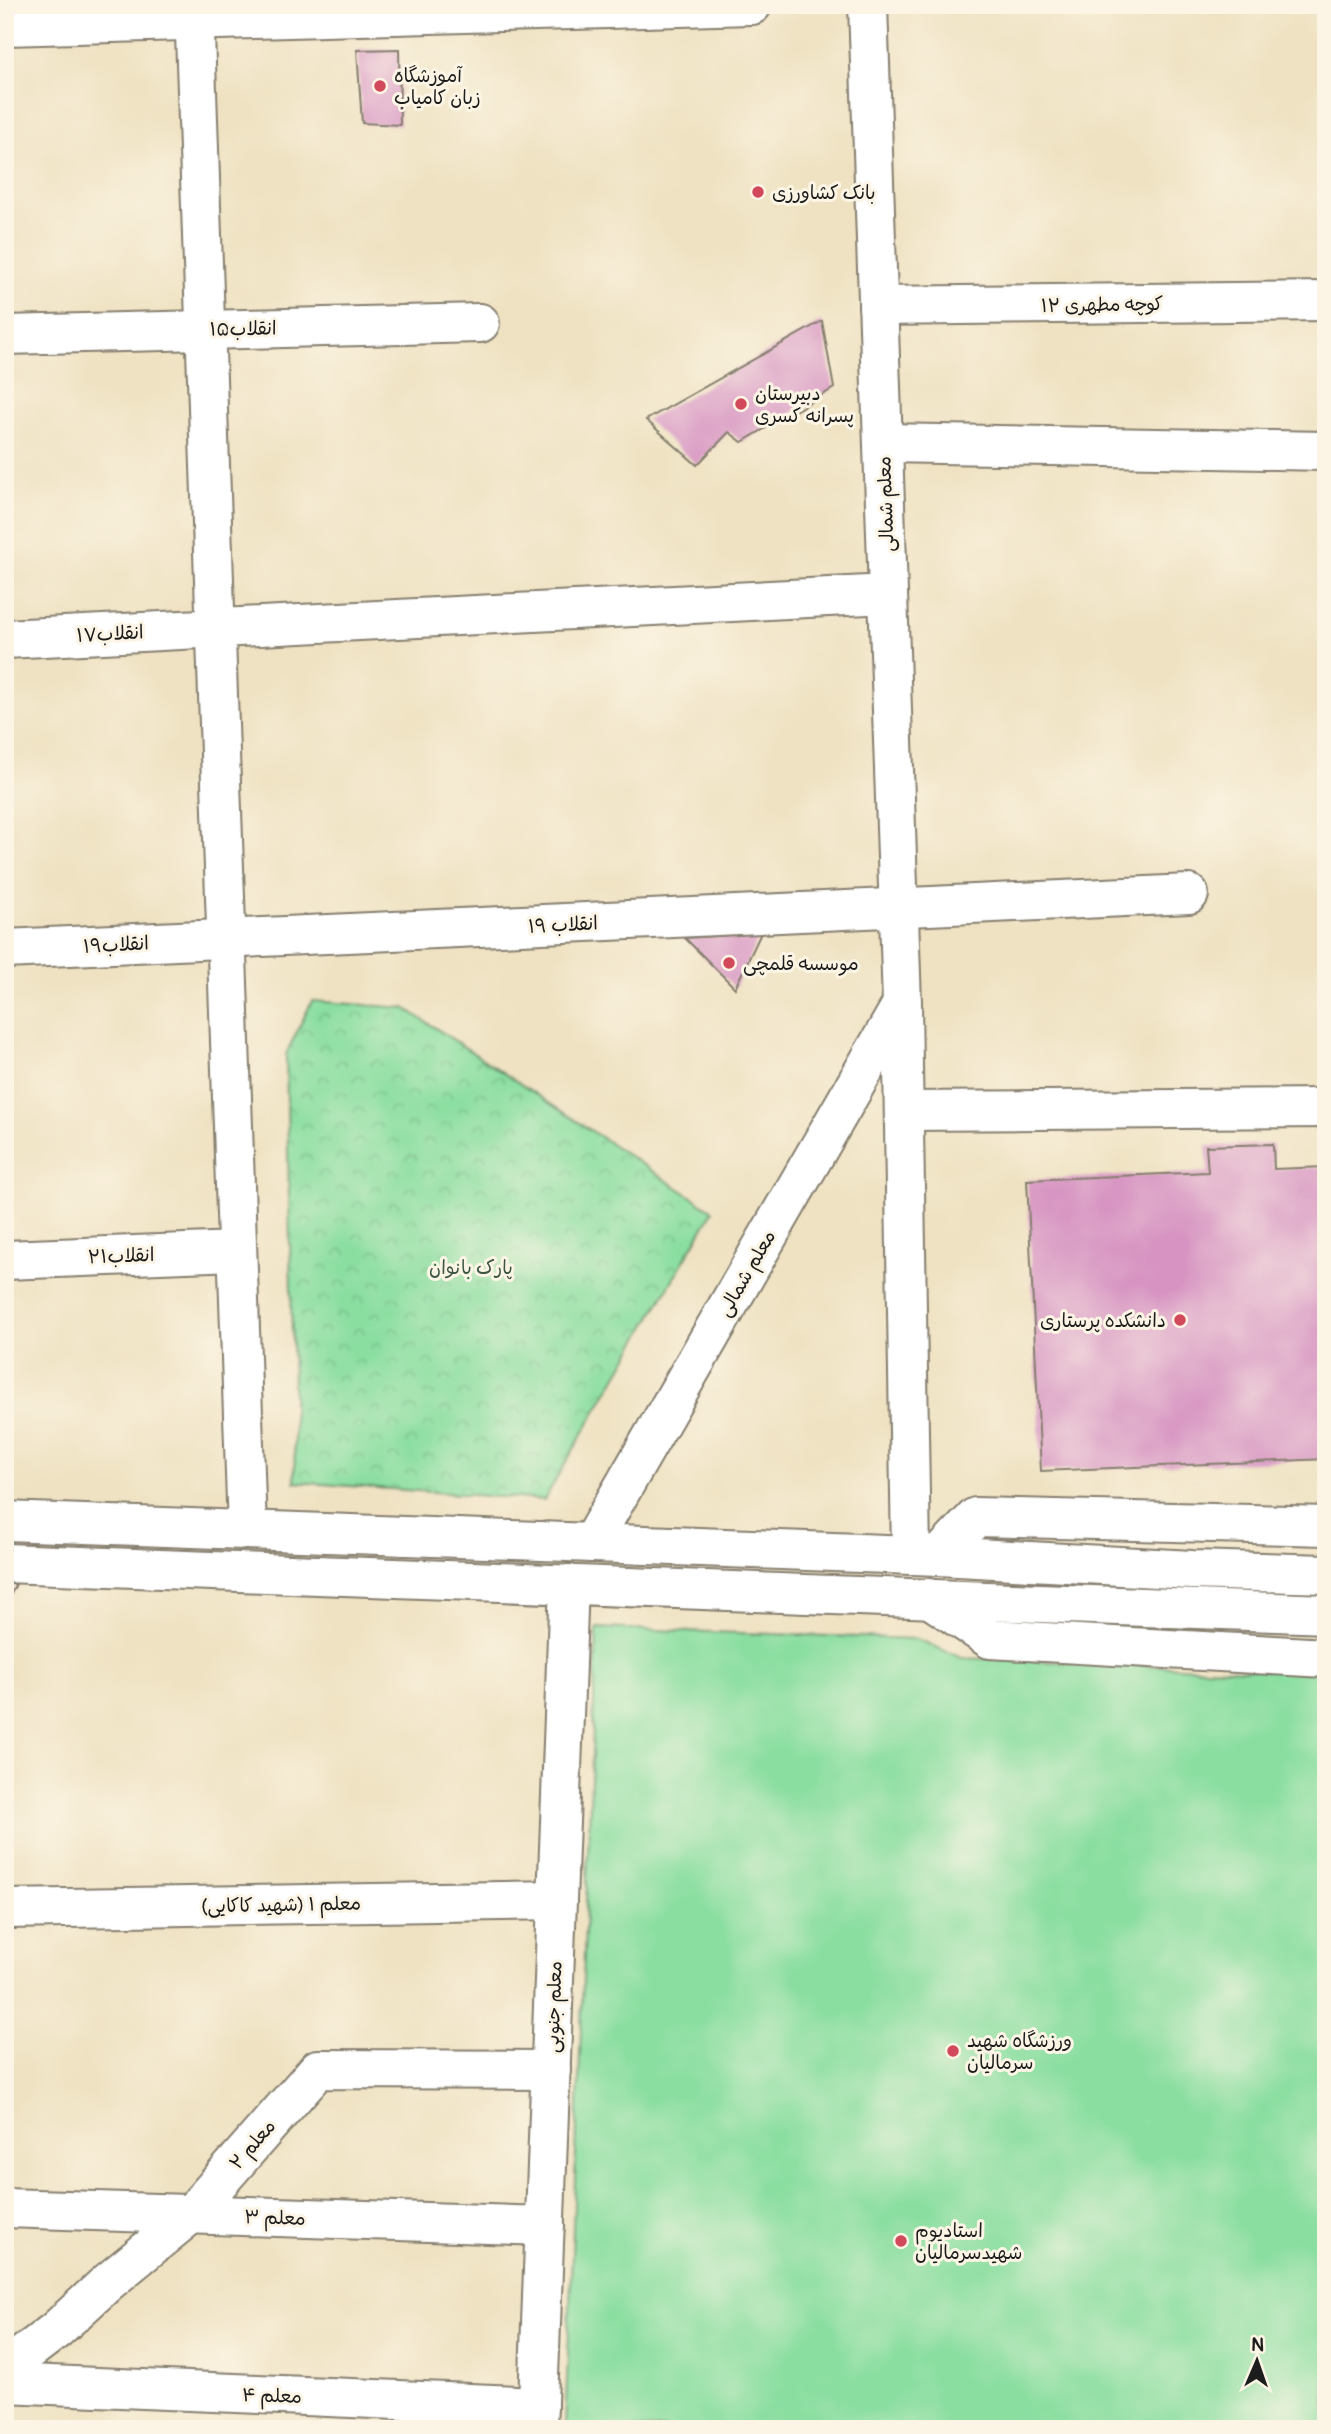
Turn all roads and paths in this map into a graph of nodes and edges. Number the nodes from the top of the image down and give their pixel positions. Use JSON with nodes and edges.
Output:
{"nodes":[{"id":1,"x":752,"y":5,"type":"edge"},
{"id":2,"x":868,"y":5,"type":"edge"},
{"id":3,"x":194,"y":13,"type":"edge"},
{"id":4,"x":5,"y":26,"type":"edge"},
{"id":5,"x":1326,"y":301,"type":"edge"},
{"id":6,"x":878,"y":306,"type":"junction"},
{"id":7,"x":480,"y":323,"type":"dead end"},
{"id":8,"x":205,"y":329,"type":"junction"},
{"id":9,"x":5,"y":335,"type":"edge"},
{"id":10,"x":883,"y":443,"type":"junction"},
{"id":11,"x":1326,"y":451,"type":"edge"},
{"id":12,"x":888,"y":594,"type":"junction"},
{"id":13,"x":215,"y":628,"type":"junction"},
{"id":14,"x":5,"y":639,"type":"edge"},
{"id":15,"x":1189,"y":894,"type":"dead end"},
{"id":16,"x":899,"y":909,"type":"junction"},
{"id":17,"x":226,"y":939,"type":"junction"},
{"id":18,"x":5,"y":949,"type":"edge"},
{"id":19,"x":902,"y":1004,"type":"junction"},
{"id":20,"x":1326,"y":1108,"type":"edge"},
{"id":21,"x":904,"y":1111,"type":"junction"},
{"id":22,"x":237,"y":1251,"type":"junction"},
{"id":23,"x":5,"y":1260,"type":"edge"},
{"id":24,"x":5,"y":1521,"type":"edge"},
{"id":25,"x":1326,"y":1526,"type":"edge"},
{"id":26,"x":247,"y":1530,"type":"junction"},
{"id":27,"x":591,"y":1543,"type":"junction"},
{"id":28,"x":925,"y":1555,"type":"junction"},
{"id":29,"x":5,"y":1563,"type":"edge"},
{"id":30,"x":1326,"y":1574,"type":"edge"},
{"id":31,"x":569,"y":1584,"type":"junction"},
{"id":32,"x":929,"y":1598,"type":"junction"},
{"id":33,"x":1326,"y":1614,"type":"edge"},
{"id":34,"x":1326,"y":1658,"type":"edge"},
{"id":35,"x":557,"y":1900,"type":"junction"},
{"id":36,"x":5,"y":1909,"type":"edge"},
{"id":37,"x":551,"y":2070,"type":"junction"},
{"id":38,"x":5,"y":2208,"type":"edge"},
{"id":39,"x":191,"y":2214,"type":"junction"},
{"id":40,"x":545,"y":2225,"type":"junction"},
{"id":41,"x":5,"y":2364,"type":"edge"},
{"id":42,"x":5,"y":2383,"type":"edge"},
{"id":43,"x":537,"y":2418,"type":"edge"}],
"edges":[{"from":1,"to":3,"type":"street"},
{"from":2,"to":6,"type":"street","name":"معلم شمالی"},
{"from":3,"to":4,"type":"street"},
{"from":3,"to":8,"type":"street"},
{"from":5,"to":6,"type":"street","name":"کوچه مطهری ۱۲"},
{"from":6,"to":10,"type":"street","name":"معلم شمالی"},
{"from":7,"to":8,"type":"street","name":"انقلاب۱۵"},
{"from":8,"to":9,"type":"street","name":"انقلاب۱۵"},
{"from":8,"to":13,"type":"street"},
{"from":10,"to":11,"type":"street"},
{"from":10,"to":12,"type":"street","name":"معلم شمالی"},
{"from":12,"to":13,"type":"street","name":"انقلاب۱۷"},
{"from":12,"to":16,"type":"street","name":"معلم شمالی"},
{"from":13,"to":14,"type":"street","name":"انقلاب۱۷"},
{"from":13,"to":17,"type":"street"},
{"from":15,"to":16,"type":"street","name":"انقلاب ۱۹"},
{"from":16,"to":17,"type":"street","name":"انقلاب ۱۹"},
{"from":16,"to":19,"type":"street","name":"معلم شمالی"},
{"from":17,"to":18,"type":"street","name":"انقلاب۱۹"},
{"from":17,"to":22,"type":"street"},
{"from":19,"to":21,"type":"street","name":"معلم شمالی"},
{"from":19,"to":27,"type":"street","name":"معلم شمالی"},
{"from":20,"to":21,"type":"street"},
{"from":21,"to":28,"type":"street","name":"معلم شمالی"},
{"from":22,"to":23,"type":"street","name":"انقلاب۲۱"},
{"from":22,"to":26,"type":"street"},
{"from":24,"to":26,"type":"street"},
{"from":25,"to":28,"type":"street"},
{"from":26,"to":27,"type":"street"},
{"from":27,"to":28,"type":"street"},
{"from":28,"to":30,"type":"street"},
{"from":29,"to":31,"type":"street"},
{"from":31,"to":32,"type":"street"},
{"from":31,"to":35,"type":"street","name":"معلم جنوبی"},
{"from":32,"to":33,"type":"street"},
{"from":32,"to":34,"type":"street"},
{"from":35,"to":36,"type":"street","name":"معلم ۱ (شهید کاکایی)"},
{"from":35,"to":37,"type":"street","name":"معلم جنوبی"},
{"from":37,"to":39,"type":"street","name":"معلم ۲"},
{"from":37,"to":40,"type":"street","name":"معلم جنوبی"},
{"from":38,"to":39,"type":"street","name":"معلم ۳"},
{"from":39,"to":40,"type":"street","name":"معلم ۳"},
{"from":39,"to":41,"type":"street","name":"معلم ۲"},
{"from":40,"to":43,"type":"street","name":"معلم جنوبی"},
{"from":42,"to":43,"type":"street","name":"معلم ۴"}]}
